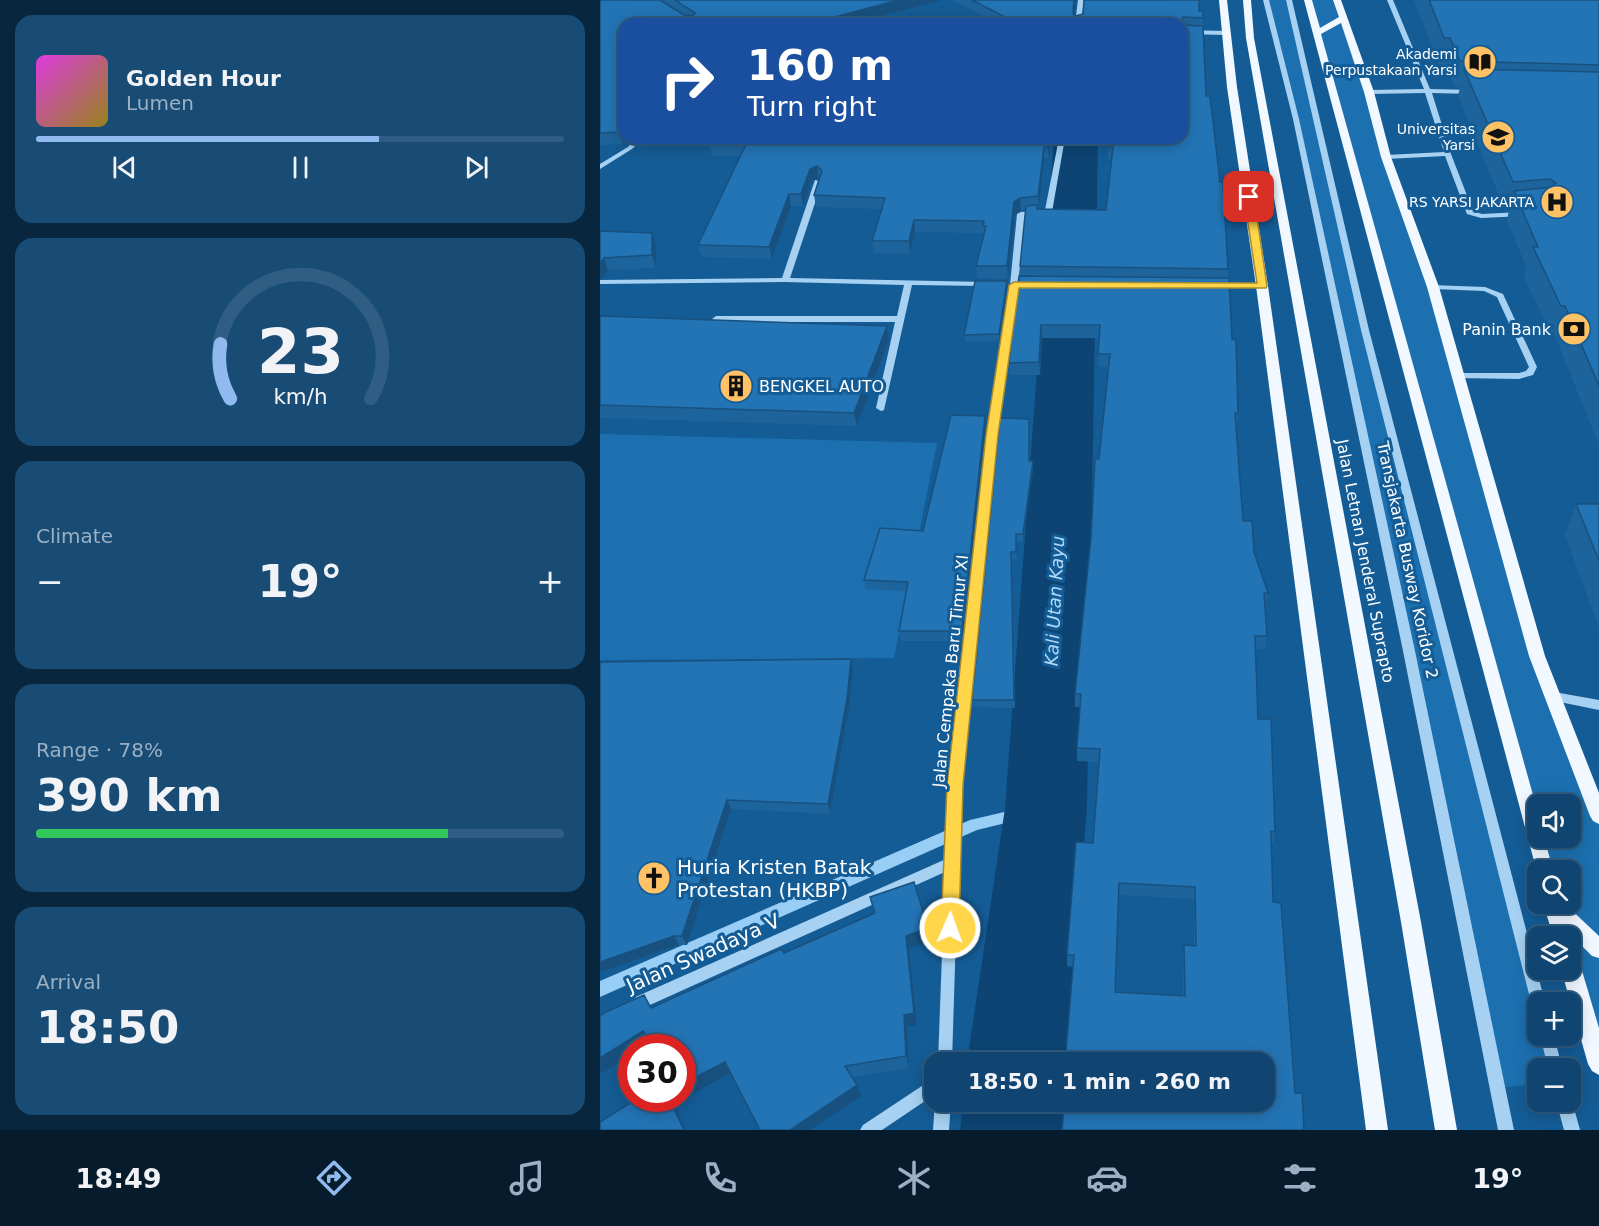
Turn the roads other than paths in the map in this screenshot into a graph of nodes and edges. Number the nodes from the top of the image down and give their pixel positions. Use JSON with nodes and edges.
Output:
{"nodes":[{"id":1,"x":1081,"y":0,"type":"edge"},
{"id":2,"x":1223,"y":0,"type":"edge"},
{"id":3,"x":1247,"y":0,"type":"edge"},
{"id":4,"x":1266,"y":0,"type":"edge"},
{"id":5,"x":1289,"y":0,"type":"edge"},
{"id":6,"x":1308,"y":0,"type":"edge"},
{"id":7,"x":1337,"y":0,"type":"edge"},
{"id":8,"x":1390,"y":0,"type":"edge"},
{"id":9,"x":1079,"y":18,"type":"edge"},
{"id":10,"x":1342,"y":19,"type":"junction"},
{"id":11,"x":1188,"y":32,"type":"edge"},
{"id":12,"x":1227,"y":33,"type":"junction"},
{"id":13,"x":1316,"y":33,"type":"junction"},
{"id":14,"x":1428,"y":91,"type":"junction"},
{"id":15,"x":1369,"y":92,"type":"junction"},
{"id":16,"x":1485,"y":92,"type":"edge"},
{"id":17,"x":634,"y":144,"type":"edge"},
{"id":18,"x":1061,"y":144,"type":"edge"},
{"id":19,"x":1448,"y":154,"type":"junction"},
{"id":20,"x":1386,"y":157,"type":"junction"},
{"id":21,"x":600,"y":167,"type":"edge"},
{"id":22,"x":818,"y":182,"type":"edge"},
{"id":23,"x":1532,"y":213,"type":"edge"},
{"id":24,"x":785,"y":280,"type":"junction"},
{"id":25,"x":600,"y":282,"type":"edge"},
{"id":26,"x":908,"y":283,"type":"junction"},
{"id":27,"x":993,"y":285,"type":"edge"},
{"id":28,"x":1204,"y":285,"type":"edge"},
{"id":29,"x":1262,"y":286,"type":"junction"},
{"id":30,"x":1433,"y":287,"type":"junction"},
{"id":31,"x":716,"y":319,"type":"edge"},
{"id":32,"x":901,"y":319,"type":"junction"},
{"id":33,"x":1458,"y":376,"type":"junction"},
{"id":34,"x":881,"y":408,"type":"dead end"},
{"id":35,"x":1554,"y":697,"type":"junction"},
{"id":36,"x":1599,"y":705,"type":"edge"},
{"id":37,"x":1599,"y":816,"type":"edge"},
{"id":38,"x":1541,"y":860,"type":"edge"},
{"id":39,"x":953,"y":862,"type":"junction"},
{"id":40,"x":1564,"y":914,"type":"edge"},
{"id":41,"x":1599,"y":949,"type":"edge"},
{"id":42,"x":1575,"y":980,"type":"edge"},
{"id":43,"x":1536,"y":992,"type":"edge"},
{"id":44,"x":621,"y":1011,"type":"edge"},
{"id":45,"x":945,"y":1052,"type":"edge"},
{"id":46,"x":1599,"y":1064,"type":"edge"},
{"id":47,"x":924,"y":1093,"type":"edge"},
{"id":48,"x":942,"y":1112,"type":"edge"},
{"id":49,"x":1567,"y":1112,"type":"edge"},
{"id":50,"x":868,"y":1130,"type":"edge"},
{"id":51,"x":941,"y":1130,"type":"edge"},
{"id":52,"x":1377,"y":1130,"type":"edge"},
{"id":53,"x":1446,"y":1130,"type":"edge"},
{"id":54,"x":1506,"y":1130,"type":"edge"},
{"id":55,"x":1572,"y":1130,"type":"edge"}],
"edges":[{"from":1,"to":9,"type":"street"},
{"from":2,"to":12,"type":"main road"},
{"from":3,"to":53,"type":"main road","name":"Jalan Letnan Jenderal Suprapto"},
{"from":4,"to":54,"type":"street","name":"Transjakarta Busway Koridor 2"},
{"from":5,"to":43,"type":"street","name":"Transjakarta Busway Koridor 2"},
{"from":6,"to":13,"type":"main road"},
{"from":7,"to":10,"type":"main road"},
{"from":8,"to":14,"type":"street"},
{"from":10,"to":13,"type":"main road"},
{"from":10,"to":15,"type":"main road"},
{"from":11,"to":12,"type":"street"},
{"from":12,"to":29,"type":"main road"},
{"from":13,"to":38,"type":"main road"},
{"from":14,"to":15,"type":"street"},
{"from":14,"to":16,"type":"street"},
{"from":14,"to":19,"type":"street"},
{"from":15,"to":20,"type":"main road"},
{"from":17,"to":21,"type":"street"},
{"from":18,"to":39,"type":"street","name":"Jalan Cempaka Baru Timur XI"},
{"from":19,"to":20,"type":"street"},
{"from":19,"to":23,"type":"street"},
{"from":20,"to":30,"type":"main road"},
{"from":22,"to":24,"type":"street"},
{"from":24,"to":25,"type":"street"},
{"from":24,"to":26,"type":"street"},
{"from":26,"to":27,"type":"street"},
{"from":26,"to":32,"type":"street"},
{"from":28,"to":29,"type":"street"},
{"from":29,"to":52,"type":"main road"},
{"from":30,"to":33,"type":"main road"},
{"from":30,"to":33,"type":"street"},
{"from":31,"to":32,"type":"street"},
{"from":32,"to":34,"type":"street"},
{"from":33,"to":35,"type":"main road"},
{"from":35,"to":36,"type":"street"},
{"from":35,"to":37,"type":"main road"},
{"from":39,"to":44,"type":"street","name":"Jalan Swadaya V"},
{"from":39,"to":45,"type":"street","name":"Jalan Cempaka Baru Timur XI"},
{"from":40,"to":41,"type":"main road"},
{"from":42,"to":46,"type":"main road"},
{"from":47,"to":50,"type":"street"},
{"from":48,"to":51,"type":"street"},
{"from":49,"to":55,"type":"street"}]}
